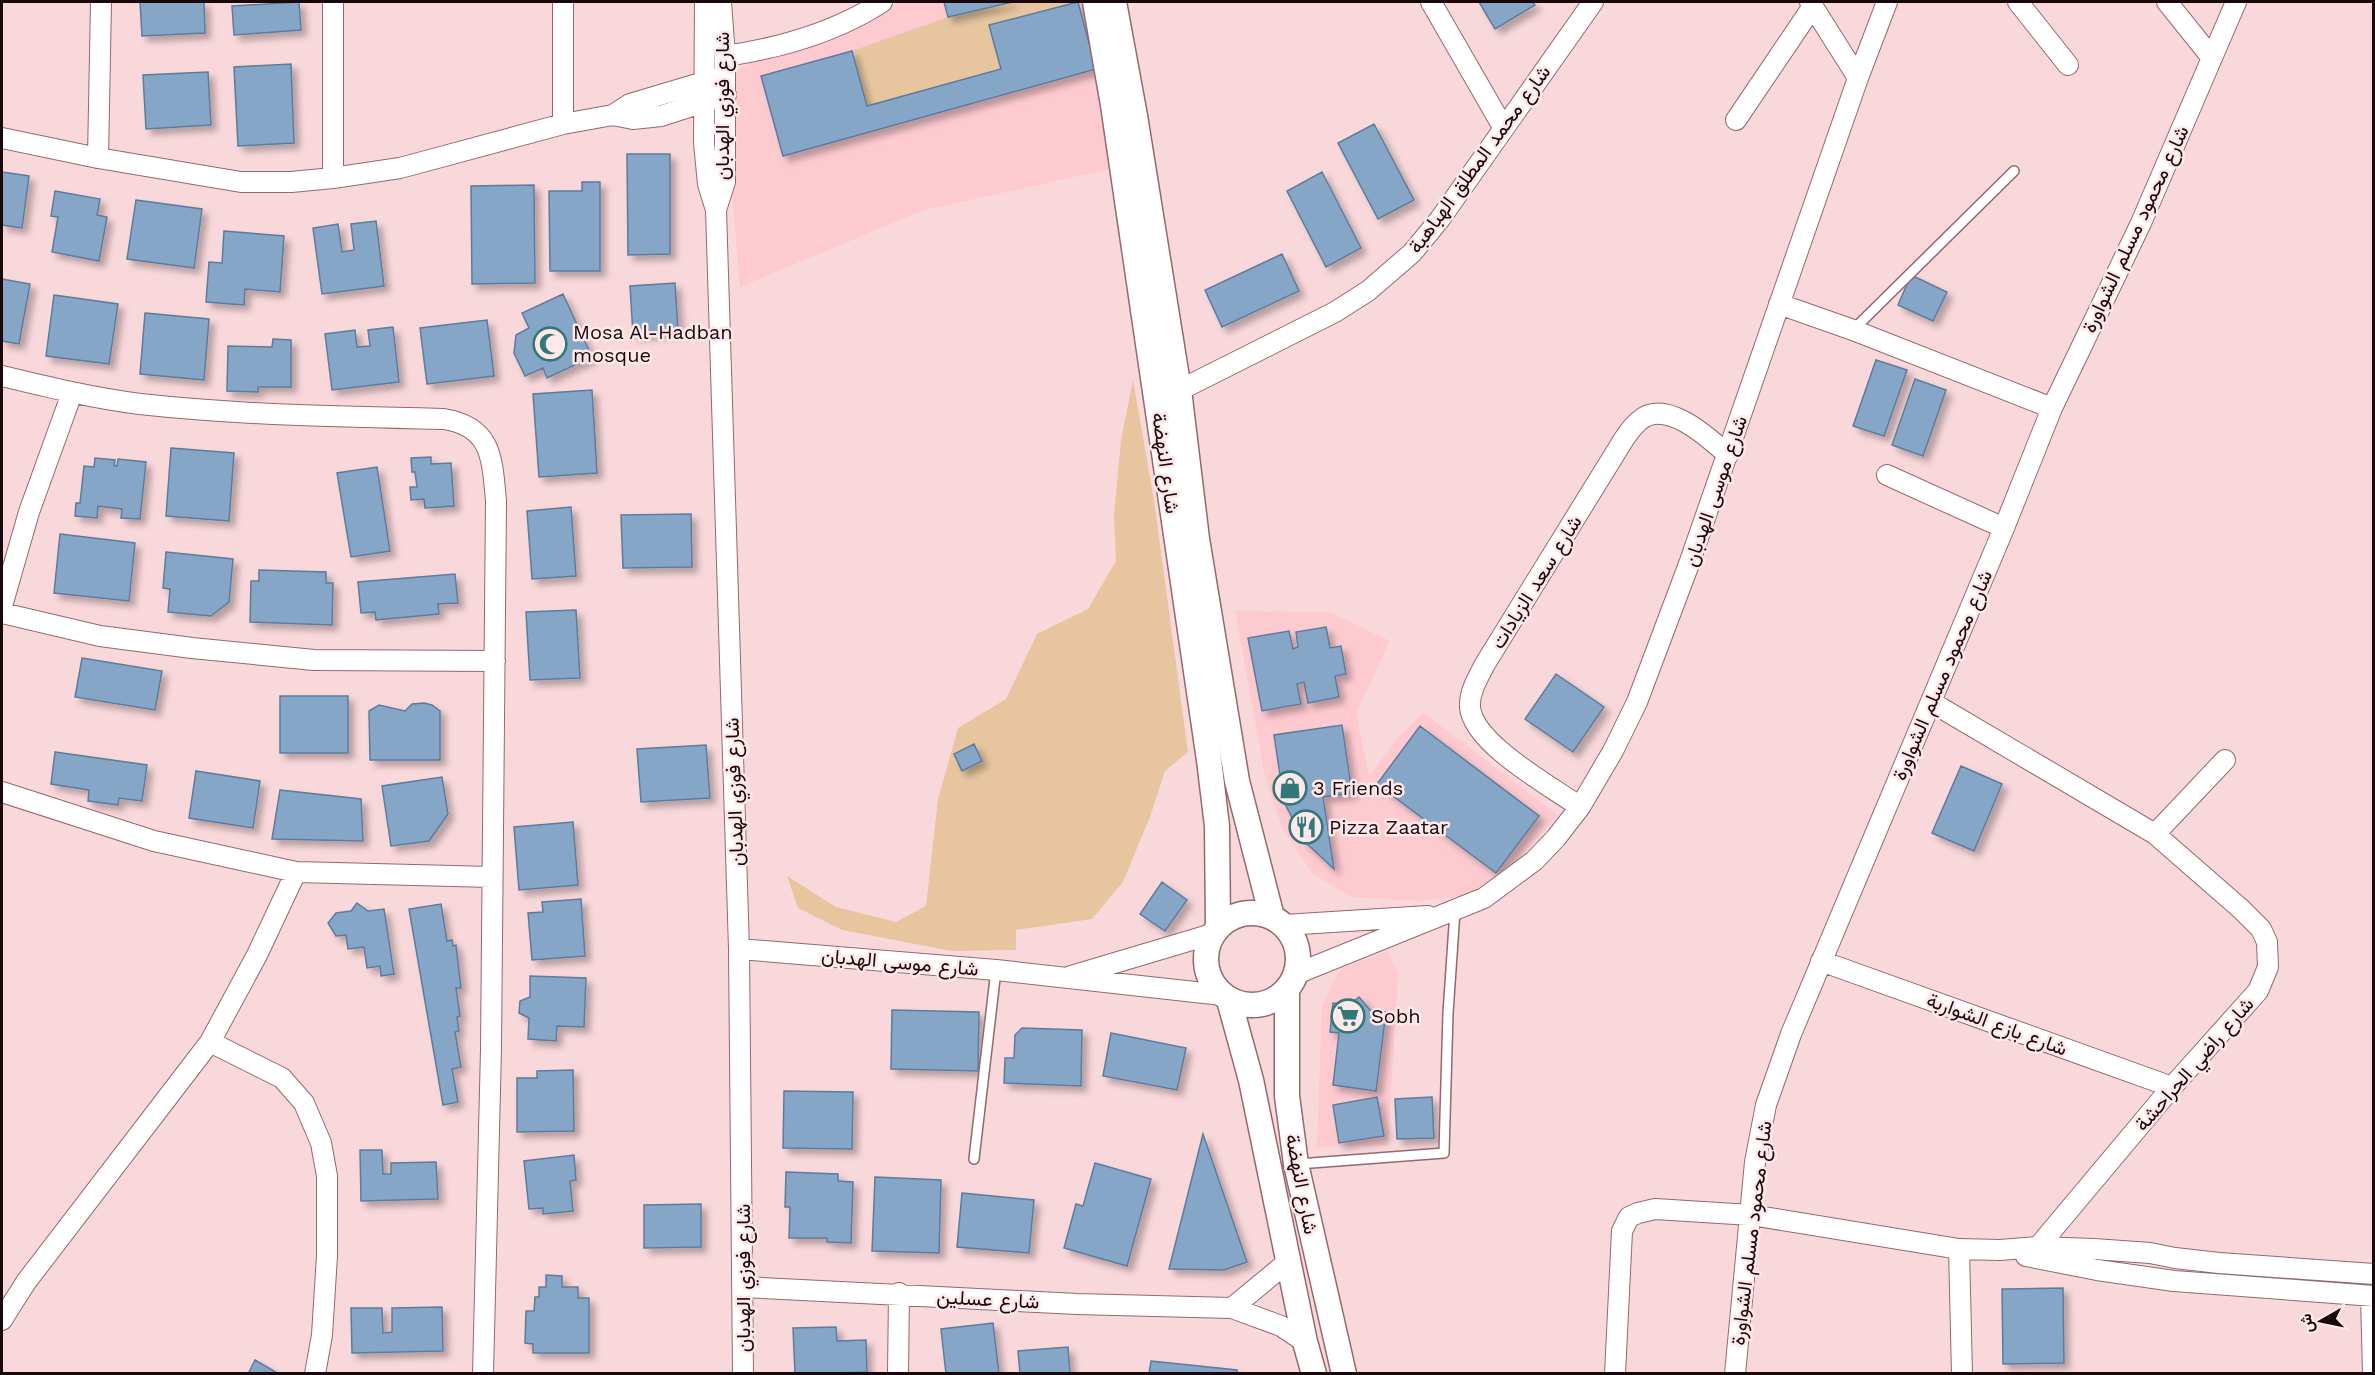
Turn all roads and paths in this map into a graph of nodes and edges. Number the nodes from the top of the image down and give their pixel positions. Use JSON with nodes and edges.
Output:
{"nodes":[{"id":1,"x":101,"y":2,"type":"edge"},
{"id":2,"x":333,"y":2,"type":"edge"},
{"id":3,"x":563,"y":2,"type":"edge"},
{"id":4,"x":705,"y":2,"type":"edge"},
{"id":5,"x":721,"y":2,"type":"edge"},
{"id":6,"x":882,"y":2,"type":"edge"},
{"id":7,"x":1095,"y":2,"type":"edge"},
{"id":8,"x":1114,"y":2,"type":"edge"},
{"id":9,"x":1431,"y":2,"type":"edge"},
{"id":10,"x":1593,"y":2,"type":"edge"},
{"id":11,"x":1887,"y":2,"type":"edge"},
{"id":12,"x":2018,"y":2,"type":"edge"},
{"id":13,"x":2167,"y":2,"type":"edge"},
{"id":14,"x":2236,"y":2,"type":"edge"},
{"id":15,"x":1812,"y":4,"type":"edge"},
{"id":16,"x":2212,"y":58,"type":"junction"},
{"id":17,"x":725,"y":66,"type":"junction"},
{"id":18,"x":2068,"y":66,"type":"dead end"},
{"id":19,"x":1858,"y":78,"type":"junction"},
{"id":20,"x":706,"y":81,"type":"junction"},
{"id":21,"x":726,"y":95,"type":"junction"},
{"id":22,"x":705,"y":101,"type":"junction"},
{"id":23,"x":613,"y":116,"type":"junction"},
{"id":24,"x":661,"y":116,"type":"junction"},
{"id":25,"x":1736,"y":120,"type":"dead end"},
{"id":26,"x":563,"y":124,"type":"junction"},
{"id":27,"x":1503,"y":127,"type":"junction"},
{"id":28,"x":2,"y":138,"type":"edge"},
{"id":29,"x":704,"y":142,"type":"junction"},
{"id":30,"x":98,"y":158,"type":"junction"},
{"id":31,"x":2014,"y":171,"type":"dead end"},
{"id":32,"x":333,"y":178,"type":"junction"},
{"id":33,"x":716,"y":210,"type":"junction"},
{"id":34,"x":1779,"y":304,"type":"junction"},
{"id":35,"x":1853,"y":330,"type":"junction"},
{"id":36,"x":2,"y":376,"type":"edge"},
{"id":37,"x":1179,"y":390,"type":"junction"},
{"id":38,"x":72,"y":393,"type":"junction"},
{"id":39,"x":1157,"y":401,"type":"junction"},
{"id":40,"x":2052,"y":408,"type":"junction"},
{"id":41,"x":1728,"y":455,"type":"junction"},
{"id":42,"x":1887,"y":475,"type":"dead end"},
{"id":43,"x":2004,"y":528,"type":"junction"},
{"id":44,"x":2,"y":606,"type":"edge"},
{"id":45,"x":2,"y":613,"type":"edge"},
{"id":46,"x":495,"y":662,"type":"junction"},
{"id":47,"x":1931,"y":702,"type":"junction"},
{"id":48,"x":2225,"y":760,"type":"dead end"},
{"id":49,"x":2,"y":792,"type":"edge"},
{"id":50,"x":1580,"y":807,"type":"junction"},
{"id":51,"x":2155,"y":834,"type":"junction"},
{"id":52,"x":296,"y":872,"type":"junction"},
{"id":53,"x":492,"y":877,"type":"junction"},
{"id":54,"x":1450,"y":913,"type":"junction"},
{"id":55,"x":1278,"y":921,"type":"junction"},
{"id":56,"x":1215,"y":931,"type":"junction"},
{"id":57,"x":739,"y":949,"type":"junction"},
{"id":58,"x":1821,"y":961,"type":"junction"},
{"id":59,"x":996,"y":970,"type":"junction"},
{"id":60,"x":1061,"y":979,"type":"junction"},
{"id":61,"x":1291,"y":983,"type":"junction"},
{"id":62,"x":1226,"y":998,"type":"junction"},
{"id":63,"x":210,"y":1042,"type":"junction"},
{"id":64,"x":2172,"y":1087,"type":"junction"},
{"id":65,"x":974,"y":1159,"type":"dead end"},
{"id":66,"x":1296,"y":1164,"type":"junction"},
{"id":67,"x":1751,"y":1215,"type":"junction"},
{"id":68,"x":2038,"y":1247,"type":"junction"},
{"id":69,"x":1959,"y":1249,"type":"junction"},
{"id":70,"x":2000,"y":1250,"type":"junction"},
{"id":71,"x":2175,"y":1258,"type":"junction"},
{"id":72,"x":1290,"y":1260,"type":"junction"},
{"id":73,"x":2219,"y":1263,"type":"junction"},
{"id":74,"x":2373,"y":1274,"type":"edge"},
{"id":75,"x":2174,"y":1281,"type":"junction"},
{"id":76,"x":2217,"y":1285,"type":"junction"},
{"id":77,"x":744,"y":1287,"type":"junction"},
{"id":78,"x":899,"y":1293,"type":"junction"},
{"id":79,"x":2372,"y":1296,"type":"edge"},
{"id":80,"x":1232,"y":1308,"type":"junction"},
{"id":81,"x":2,"y":1320,"type":"edge"},
{"id":82,"x":1305,"y":1342,"type":"junction"},
{"id":83,"x":315,"y":1374,"type":"edge"},
{"id":84,"x":483,"y":1374,"type":"edge"},
{"id":85,"x":743,"y":1374,"type":"edge"},
{"id":86,"x":897,"y":1374,"type":"edge"},
{"id":87,"x":1314,"y":1374,"type":"edge"},
{"id":88,"x":1344,"y":1374,"type":"edge"},
{"id":89,"x":1615,"y":1374,"type":"edge"},
{"id":90,"x":1735,"y":1374,"type":"edge"},
{"id":91,"x":1962,"y":1374,"type":"edge"},
{"id":92,"x":2373,"y":1374,"type":"edge"}],
"edges":[{"from":1,"to":30,"type":"street"},
{"from":2,"to":32,"type":"street"},
{"from":3,"to":26,"type":"street"},
{"from":4,"to":20,"type":"street","name":"شارع فوزي الهدبان"},
{"from":5,"to":17,"type":"street","name":"شارع فوزي الهدبان"},
{"from":6,"to":17,"type":"street"},
{"from":7,"to":39,"type":"street","name":"شارع النهضة"},
{"from":8,"to":37,"type":"street","name":"شارع النهضة"},
{"from":9,"to":27,"type":"street"},
{"from":10,"to":27,"type":"street","name":"شارع محمد المطلق الهباهبة"},
{"from":11,"to":19,"type":"street","name":"شارع موسى الهدبان"},
{"from":12,"to":18,"type":"street"},
{"from":13,"to":16,"type":"street"},
{"from":14,"to":16,"type":"street","name":"شارع محمود مسلم الشواورة"},
{"from":15,"to":19,"type":"street"},
{"from":15,"to":25,"type":"street"},
{"from":16,"to":40,"type":"street","name":"شارع محمود مسلم الشواورة"},
{"from":17,"to":20,"type":"street"},
{"from":17,"to":21,"type":"street","name":"شارع فوزي الهدبان"},
{"from":19,"to":34,"type":"street","name":"شارع موسى الهدبان"},
{"from":20,"to":22,"type":"street","name":"شارع فوزي الهدبان"},
{"from":20,"to":23,"type":"street"},
{"from":21,"to":22,"type":"street"},
{"from":21,"to":33,"type":"street","name":"شارع فوزي الهدبان"},
{"from":22,"to":24,"type":"street"},
{"from":22,"to":29,"type":"street","name":"شارع فوزي الهدبان"},
{"from":23,"to":24,"type":"street"},
{"from":23,"to":26,"type":"street"},
{"from":24,"to":29,"type":"street"},
{"from":26,"to":32,"type":"street"},
{"from":27,"to":37,"type":"street","name":"شارع محمد المطلق الهباهبة"},
{"from":28,"to":30,"type":"street"},
{"from":29,"to":33,"type":"street","name":"شارع فوزي الهدبان"},
{"from":30,"to":32,"type":"street"},
{"from":31,"to":35,"type":"lane"},
{"from":33,"to":57,"type":"street","name":"شارع فوزي الهدبان"},
{"from":34,"to":35,"type":"street"},
{"from":34,"to":41,"type":"street","name":"شارع موسى الهدبان"},
{"from":35,"to":40,"type":"street"},
{"from":36,"to":38,"type":"street"},
{"from":37,"to":39,"type":"street","name":"شارع محمد المطلق الهباهبة"},
{"from":37,"to":55,"type":"street","name":"شارع النهضة"},
{"from":38,"to":44,"type":"street"},
{"from":38,"to":46,"type":"street"},
{"from":39,"to":56,"type":"street","name":"شارع النهضة"},
{"from":40,"to":43,"type":"street","name":"شارع محمود مسلم الشواورة"},
{"from":41,"to":50,"type":"street","name":"شارع موسى الهدبان"},
{"from":41,"to":50,"type":"street","name":"شارع سعد الزيادات"},
{"from":42,"to":43,"type":"street"},
{"from":43,"to":47,"type":"street","name":"شارع محمود مسلم الشواورة"},
{"from":45,"to":46,"type":"street"},
{"from":46,"to":53,"type":"street"},
{"from":47,"to":51,"type":"street","name":"شارع راضي الحراحشة"},
{"from":47,"to":58,"type":"street","name":"شارع محمود مسلم الشواورة"},
{"from":48,"to":51,"type":"street"},
{"from":49,"to":52,"type":"street"},
{"from":50,"to":54,"type":"street","name":"شارع موسى الهدبان"},
{"from":51,"to":64,"type":"street","name":"شارع راضي الحراحشة"},
{"from":52,"to":53,"type":"street"},
{"from":52,"to":63,"type":"street"},
{"from":53,"to":84,"type":"street"},
{"from":54,"to":55,"type":"street","name":"شارع موسى الهدبان"},
{"from":54,"to":61,"type":"street","name":"شارع موسى الهدبان"},
{"from":54,"to":66,"type":"lane"},
{"from":55,"to":56,"type":"street"},
{"from":55,"to":61,"type":"street"},
{"from":56,"to":60,"type":"street","name":"شارع موسى الهدبان"},
{"from":56,"to":62,"type":"street"},
{"from":57,"to":59,"type":"street","name":"شارع موسى الهدبان"},
{"from":57,"to":77,"type":"street","name":"شارع فوزي الهدبان"},
{"from":58,"to":64,"type":"street","name":"شارع بازع الشواربة"},
{"from":58,"to":67,"type":"street","name":"شارع محمود مسلم الشواورة"},
{"from":59,"to":60,"type":"street","name":"شارع موسى الهدبان"},
{"from":59,"to":65,"type":"lane"},
{"from":60,"to":62,"type":"street","name":"شارع موسى الهدبان"},
{"from":61,"to":62,"type":"street"},
{"from":61,"to":66,"type":"street","name":"شارع النهضة"},
{"from":62,"to":72,"type":"street","name":"شارع النهضة"},
{"from":63,"to":81,"type":"street"},
{"from":63,"to":83,"type":"street"},
{"from":64,"to":68,"type":"street","name":"شارع راضي الحراحشة"},
{"from":66,"to":88,"type":"street","name":"شارع النهضة"},
{"from":67,"to":69,"type":"street"},
{"from":67,"to":89,"type":"street"},
{"from":67,"to":90,"type":"street","name":"شارع محمود مسلم الشواورة"},
{"from":68,"to":70,"type":"street"},
{"from":68,"to":71,"type":"street"},
{"from":69,"to":70,"type":"street"},
{"from":69,"to":91,"type":"street"},
{"from":70,"to":75,"type":"street"},
{"from":71,"to":73,"type":"street"},
{"from":71,"to":75,"type":"street"},
{"from":72,"to":80,"type":"street"},
{"from":72,"to":82,"type":"street","name":"شارع النهضة"},
{"from":73,"to":74,"type":"street"},
{"from":73,"to":76,"type":"street"},
{"from":75,"to":76,"type":"street"},
{"from":76,"to":79,"type":"street"},
{"from":77,"to":78,"type":"street","name":"شارع عسلين"},
{"from":77,"to":85,"type":"street","name":"شارع فوزي الهدبان"},
{"from":78,"to":80,"type":"street","name":"شارع عسلين"},
{"from":78,"to":86,"type":"street"},
{"from":79,"to":92,"type":"street"},
{"from":80,"to":82,"type":"street","name":"شارع عسلين"},
{"from":82,"to":87,"type":"street","name":"شارع النهضة"}]}
